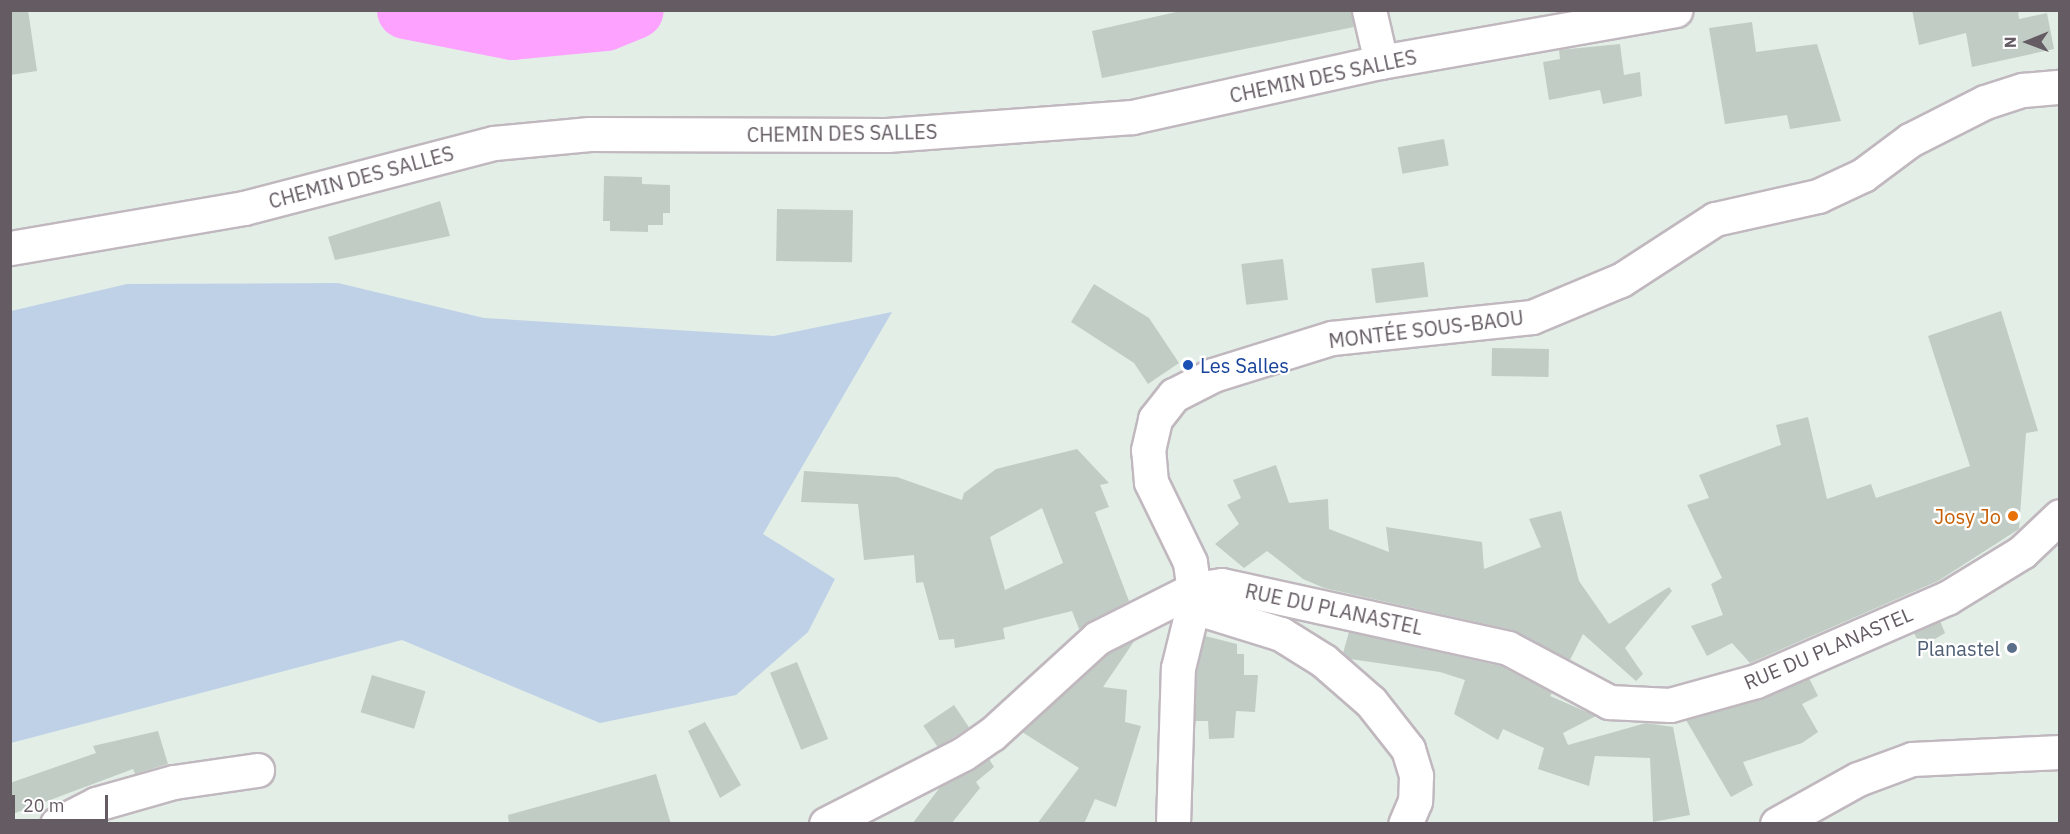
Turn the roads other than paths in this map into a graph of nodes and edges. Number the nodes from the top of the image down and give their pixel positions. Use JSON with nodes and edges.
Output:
{"nodes":[{"id":1,"x":1369,"y":10,"type":"edge"},
{"id":2,"x":1675,"y":10,"type":"edge"},
{"id":3,"x":1381,"y":62,"type":"junction"},
{"id":4,"x":2060,"y":87,"type":"edge"},
{"id":5,"x":10,"y":248,"type":"edge"},
{"id":6,"x":2060,"y":516,"type":"edge"},
{"id":7,"x":2022,"y":552,"type":"junction"},
{"id":8,"x":2060,"y":553,"type":"edge"},
{"id":9,"x":1194,"y":598,"type":"junction"},
{"id":10,"x":2060,"y":752,"type":"edge"},
{"id":11,"x":257,"y":770,"type":"dead end"},
{"id":12,"x":57,"y":824,"type":"edge"},
{"id":13,"x":826,"y":824,"type":"edge"},
{"id":14,"x":1173,"y":824,"type":"edge"},
{"id":15,"x":1405,"y":824,"type":"edge"},
{"id":16,"x":1777,"y":824,"type":"edge"}],
"edges":[{"from":1,"to":3,"type":"street"},
{"from":2,"to":3,"type":"street","name":"CHEMIN DES SALLES"},
{"from":3,"to":5,"type":"street","name":"CHEMIN DES SALLES"},
{"from":4,"to":9,"type":"street","name":"MONTÉE SOUS-BAOU"},
{"from":6,"to":7,"type":"street","name":"RUE DU PLANASTEL"},
{"from":7,"to":8,"type":"street"},
{"from":7,"to":9,"type":"street","name":"RUE DU PLANASTEL"},
{"from":9,"to":13,"type":"street","name":"RUE DU PLANASTEL"},
{"from":9,"to":14,"type":"street"},
{"from":9,"to":15,"type":"street"},
{"from":10,"to":16,"type":"street"},
{"from":11,"to":12,"type":"street"}]}
